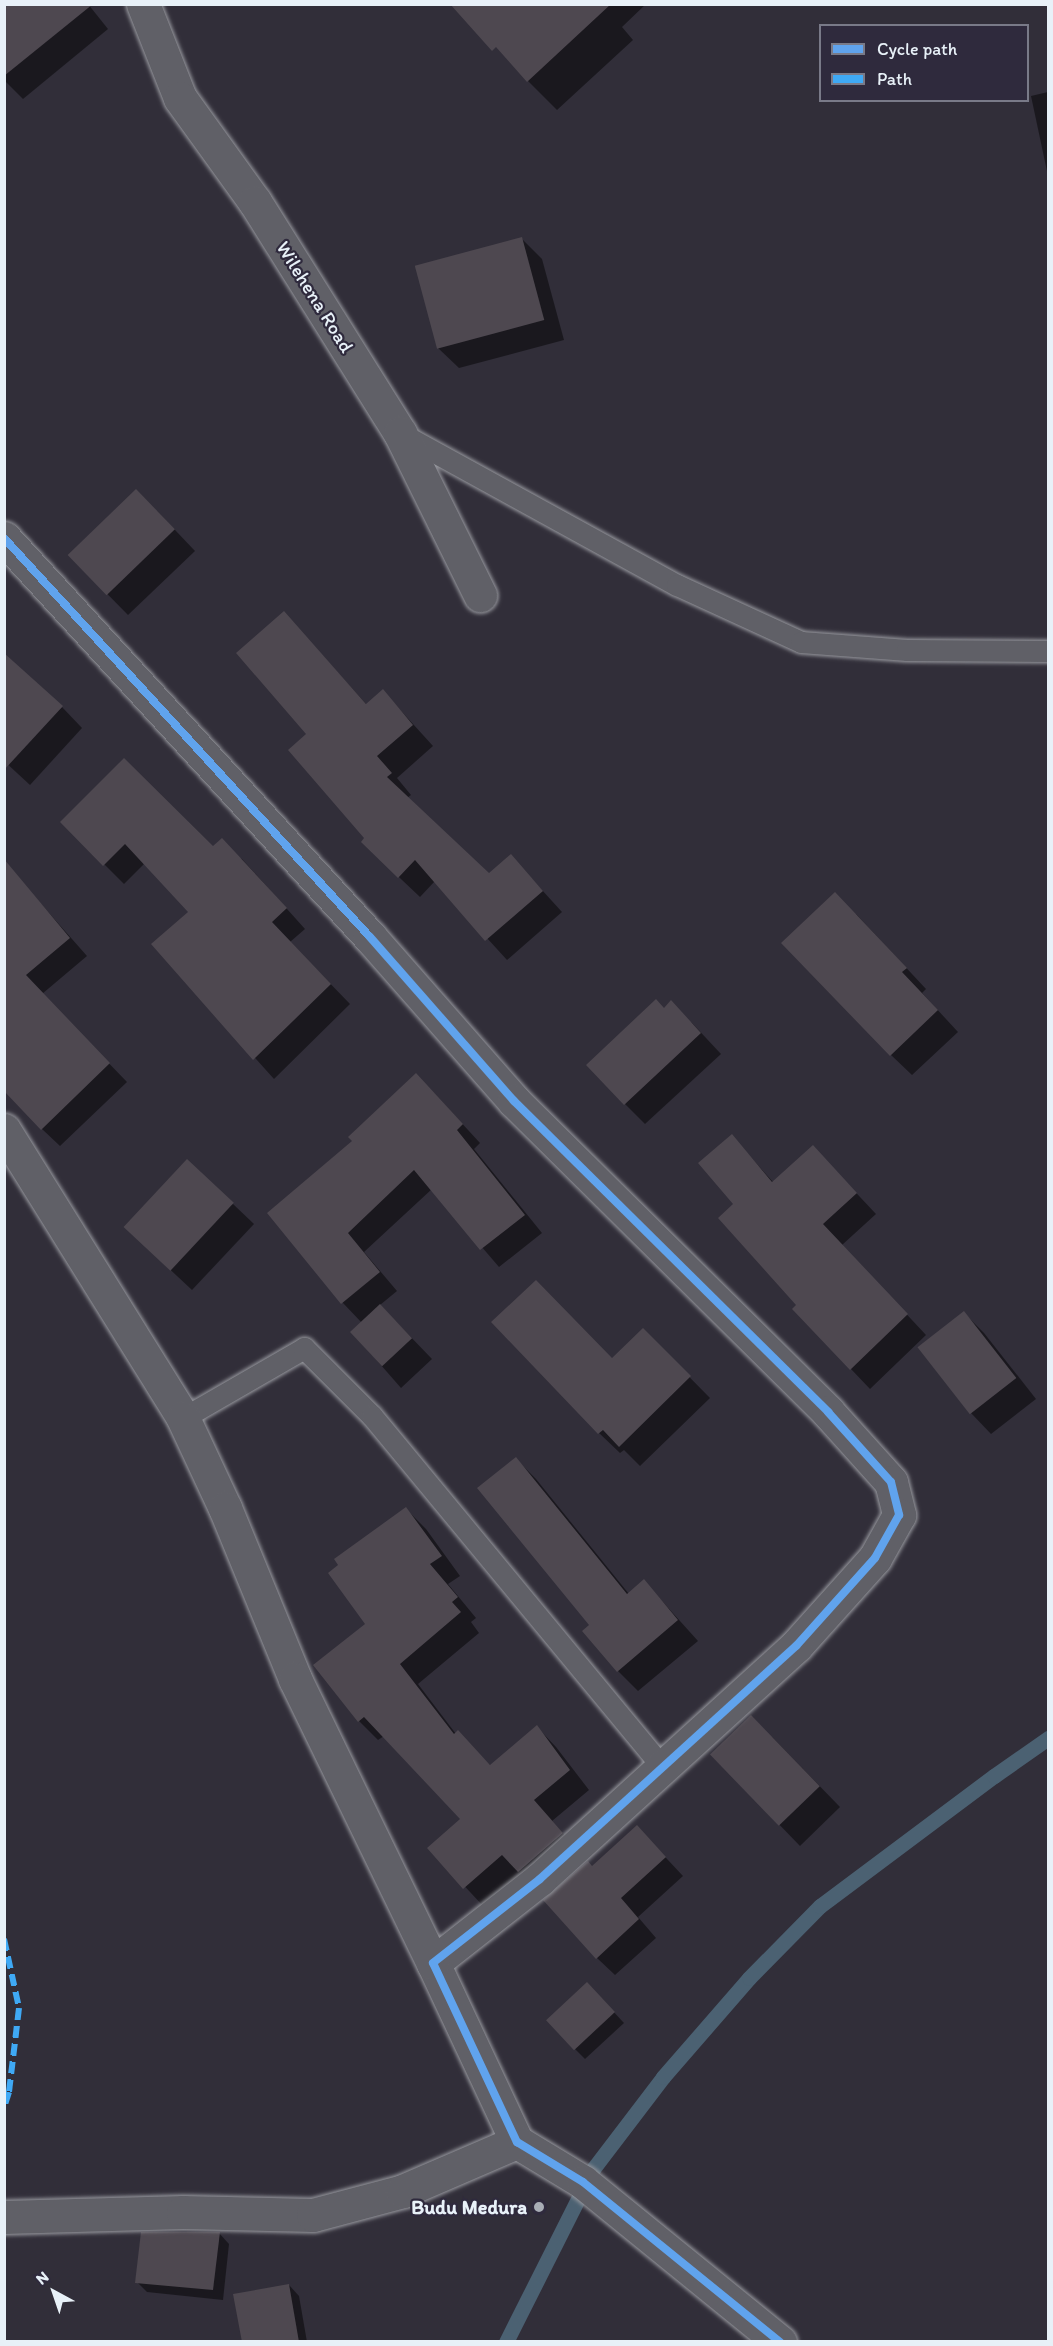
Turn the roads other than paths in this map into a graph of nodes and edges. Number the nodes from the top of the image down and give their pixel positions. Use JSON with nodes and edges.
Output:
{"nodes":[{"id":1,"x":143,"y":4,"type":"edge"},
{"id":2,"x":400,"y":433,"type":"junction"},
{"id":3,"x":4,"y":538,"type":"edge"},
{"id":4,"x":480,"y":595,"type":"dead end"},
{"id":5,"x":1048,"y":651,"type":"edge"},
{"id":6,"x":4,"y":1130,"type":"edge"},
{"id":7,"x":183,"y":1418,"type":"junction"},
{"id":8,"x":662,"y":1767,"type":"junction"},
{"id":9,"x":433,"y":1963,"type":"junction"},
{"id":10,"x":517,"y":2142,"type":"junction"},
{"id":11,"x":4,"y":2217,"type":"edge"},
{"id":12,"x":780,"y":2342,"type":"edge"}],
"edges":[{"from":1,"to":2,"type":"street","name":"Wilehena Road"},
{"from":2,"to":4,"type":"street","name":"Wilehena Road"},
{"from":2,"to":5,"type":"lane"},
{"from":3,"to":8,"type":"street"},
{"from":6,"to":7,"type":"street"},
{"from":7,"to":8,"type":"lane"},
{"from":7,"to":9,"type":"street"},
{"from":8,"to":9,"type":"street"},
{"from":9,"to":10,"type":"street"},
{"from":10,"to":11,"type":"street"},
{"from":10,"to":12,"type":"street"}]}
